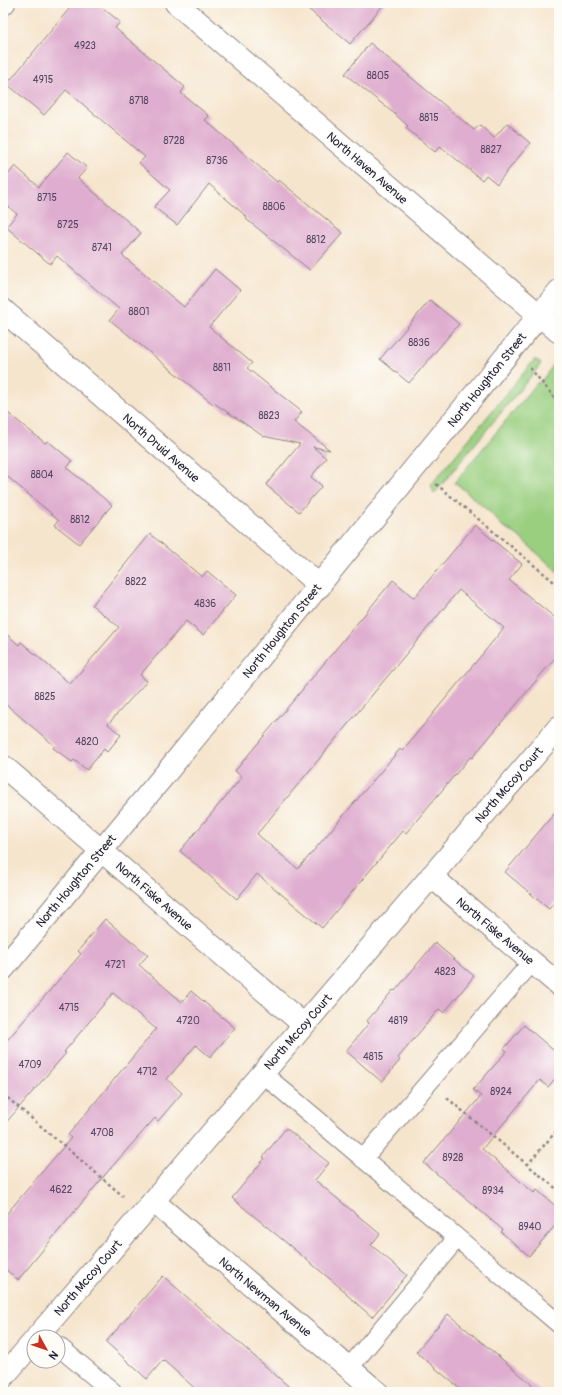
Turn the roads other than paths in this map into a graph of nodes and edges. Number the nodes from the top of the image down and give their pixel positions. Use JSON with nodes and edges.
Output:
{"nodes":[{"id":1,"x":176,"y":3,"type":"edge"},
{"id":2,"x":559,"y":291,"type":"edge"},
{"id":3,"x":3,"y":310,"type":"edge"},
{"id":4,"x":539,"y":316,"type":"junction"},
{"id":5,"x":559,"y":332,"type":"edge"},
{"id":6,"x":320,"y":586,"type":"junction"},
{"id":7,"x":559,"y":726,"type":"edge"},
{"id":8,"x":3,"y":766,"type":"edge"},
{"id":9,"x":102,"y":851,"type":"junction"},
{"id":10,"x":431,"y":876,"type":"junction"},
{"id":11,"x":532,"y":962,"type":"junction"},
{"id":12,"x":3,"y":969,"type":"edge"},
{"id":13,"x":559,"y":985,"type":"edge"},
{"id":14,"x":304,"y":1025,"type":"junction"},
{"id":15,"x":262,"y":1073,"type":"junction"},
{"id":16,"x":363,"y":1159,"type":"junction"},
{"id":17,"x":148,"y":1207,"type":"junction"},
{"id":18,"x":457,"y":1238,"type":"junction"},
{"id":19,"x":559,"y":1324,"type":"edge"},
{"id":20,"x":47,"y":1329,"type":"edge"},
{"id":21,"x":26,"y":1352,"type":"edge"},
{"id":22,"x":66,"y":1353,"type":"edge"},
{"id":23,"x":348,"y":1368,"type":"junction"},
{"id":24,"x":3,"y":1377,"type":"edge"},
{"id":25,"x":113,"y":1392,"type":"edge"},
{"id":26,"x":377,"y":1392,"type":"edge"}],
"edges":[{"from":1,"to":4,"type":"street","name":"North Haven Avenue"},
{"from":2,"to":4,"type":"street","name":"North Houghton Street"},
{"from":3,"to":6,"type":"street","name":"North Druid Avenue"},
{"from":4,"to":5,"type":"street","name":"North Haven Avenue"},
{"from":4,"to":6,"type":"street","name":"North Houghton Street"},
{"from":6,"to":9,"type":"street","name":"North Houghton Street"},
{"from":7,"to":10,"type":"street","name":"North Mccoy Court"},
{"from":8,"to":9,"type":"street","name":"North Fiske Avenue"},
{"from":9,"to":12,"type":"street","name":"North Houghton Street"},
{"from":9,"to":14,"type":"street","name":"North Fiske Avenue"},
{"from":10,"to":11,"type":"street","name":"North Fiske Avenue"},
{"from":10,"to":14,"type":"street","name":"North Mccoy Court"},
{"from":11,"to":13,"type":"street","name":"North Fiske Avenue"},
{"from":11,"to":16,"type":"lane"},
{"from":14,"to":15,"type":"street","name":"North Mccoy Court"},
{"from":15,"to":16,"type":"lane"},
{"from":15,"to":17,"type":"street","name":"North Mccoy Court"},
{"from":16,"to":18,"type":"lane"},
{"from":17,"to":20,"type":"street","name":"North Mccoy Court"},
{"from":17,"to":23,"type":"street","name":"North Newman Avenue"},
{"from":18,"to":19,"type":"lane"},
{"from":18,"to":23,"type":"lane"},
{"from":21,"to":24,"type":"street","name":"North Mccoy Court"},
{"from":22,"to":25,"type":"lane"},
{"from":23,"to":26,"type":"street","name":"North Newman Avenue"}]}
